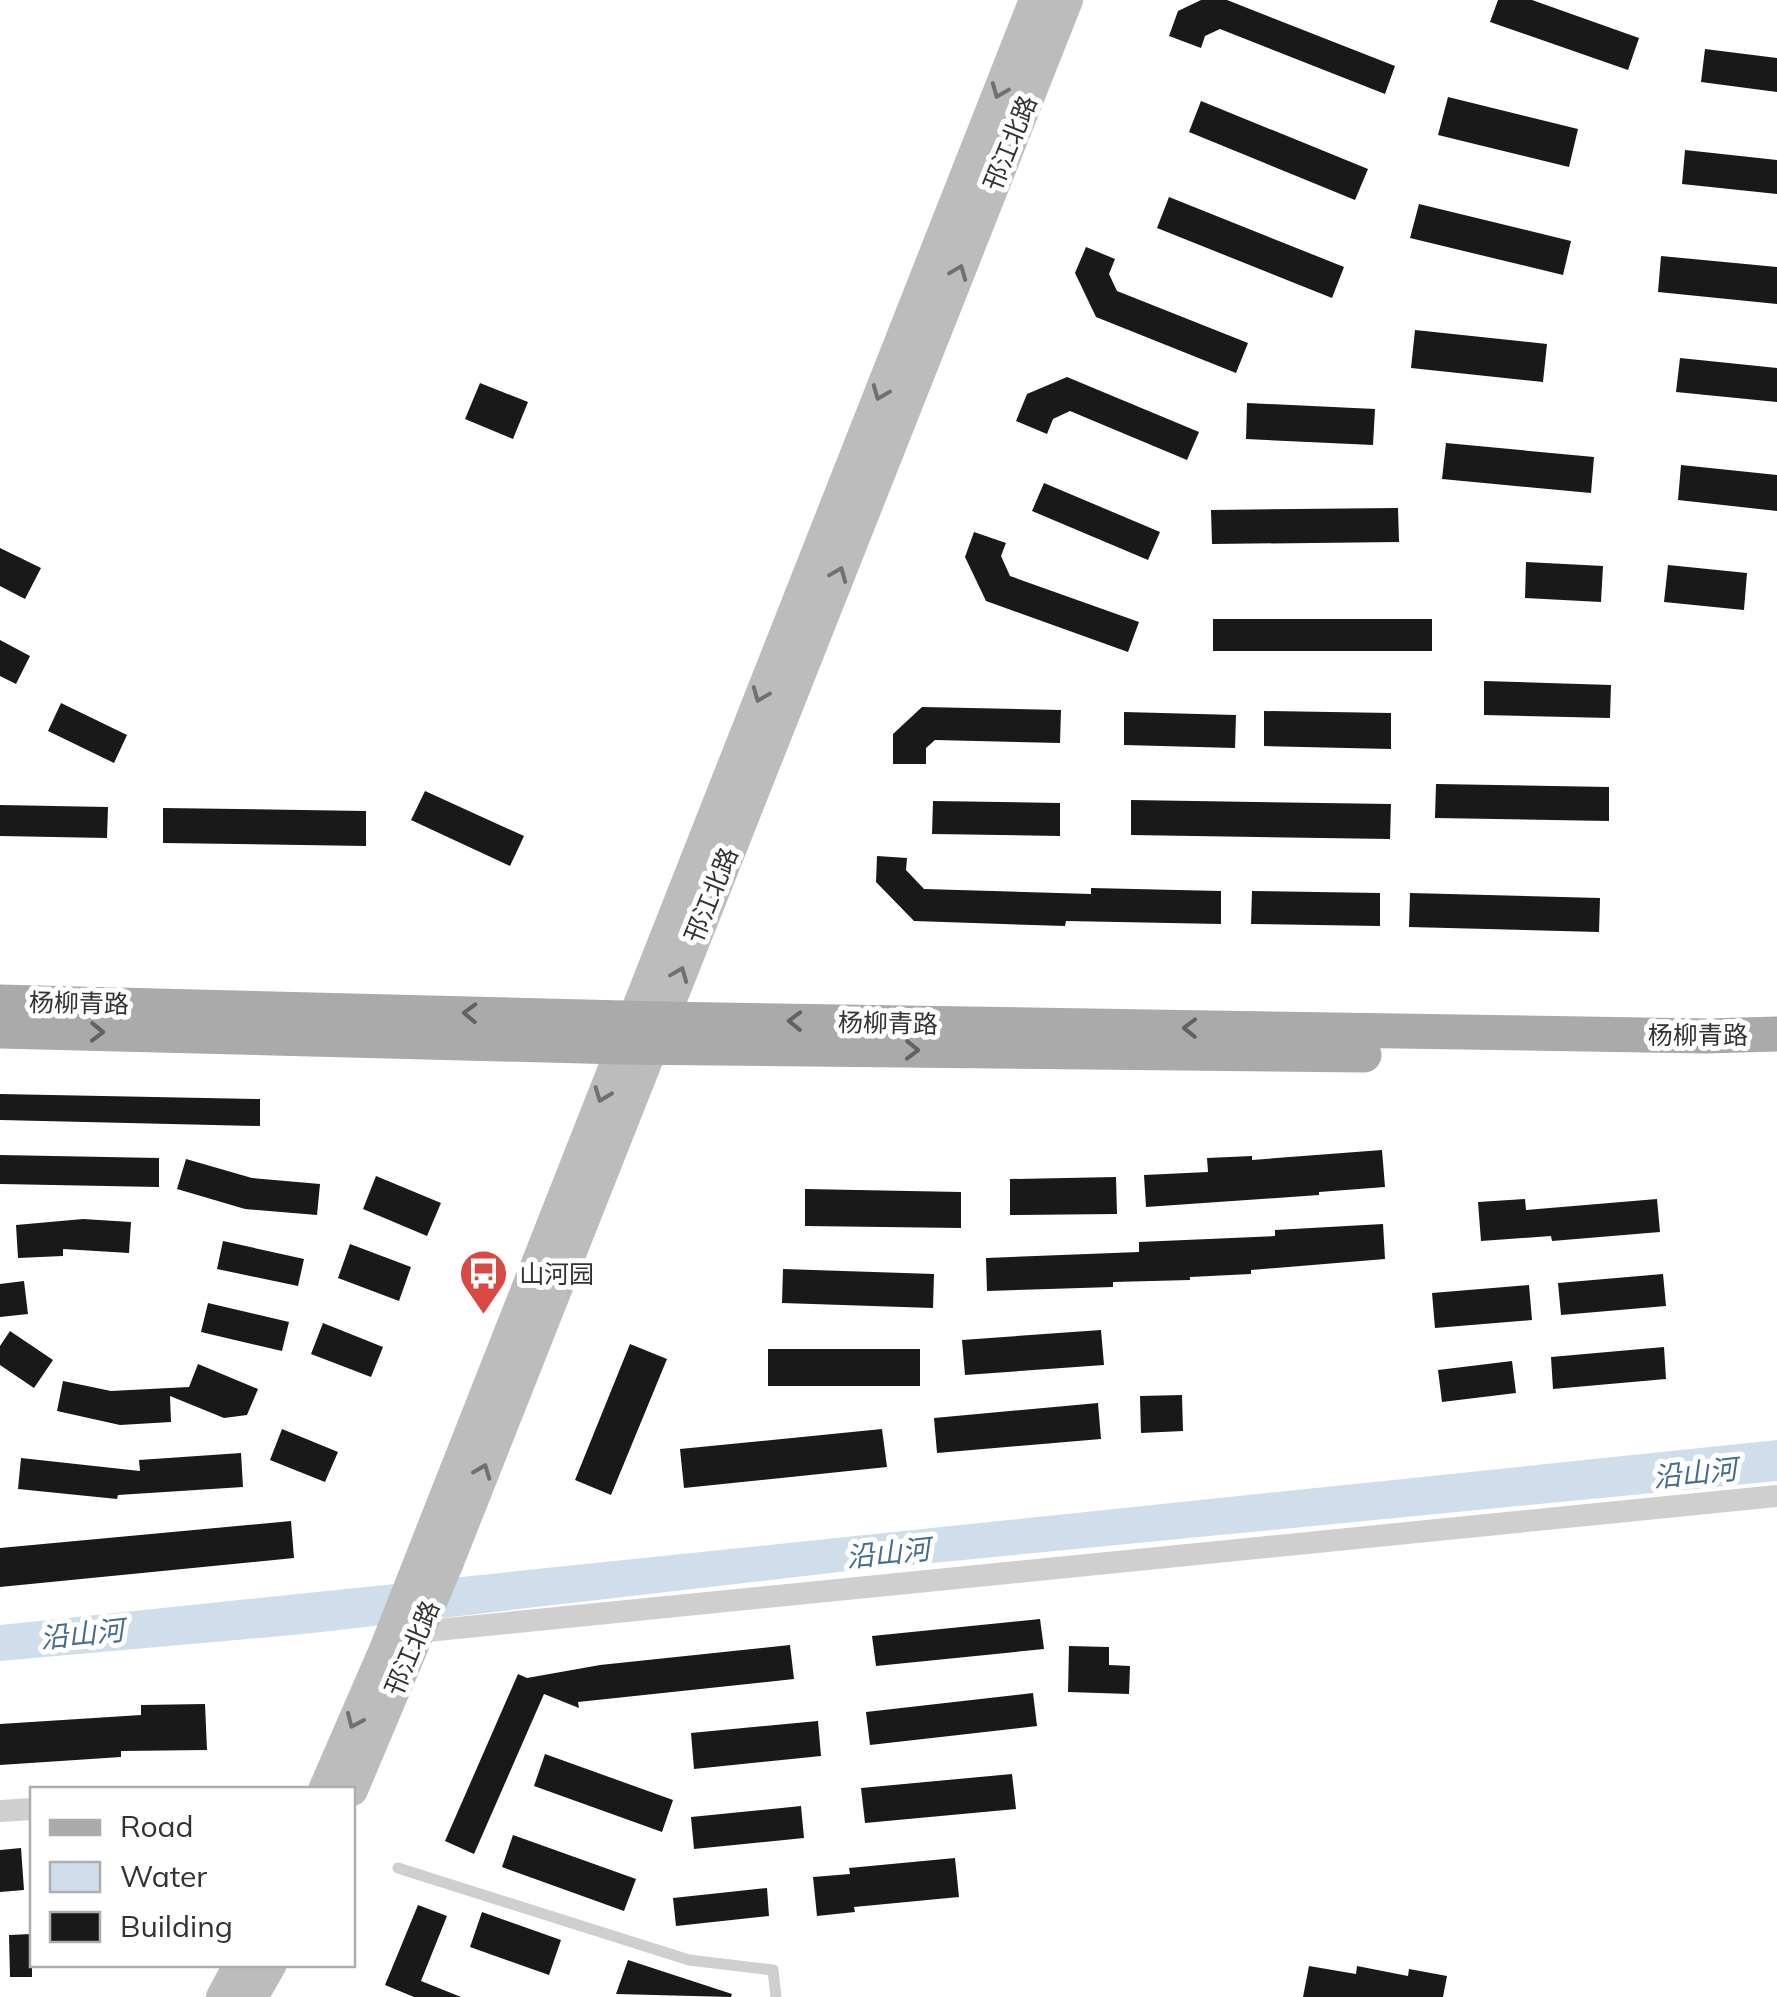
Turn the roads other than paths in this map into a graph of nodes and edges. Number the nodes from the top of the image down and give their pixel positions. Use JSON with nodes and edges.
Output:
{"nodes":[{"id":1,"x":1035,"y":0,"type":"edge"},
{"id":2,"x":1067,"y":0,"type":"edge"},
{"id":3,"x":0,"y":1002,"type":"edge"},
{"id":4,"x":0,"y":1031,"type":"edge"},
{"id":5,"x":641,"y":1033,"type":"junction"},
{"id":6,"x":1777,"y":1034,"type":"edge"},
{"id":7,"x":1777,"y":1056,"type":"edge"},
{"id":8,"x":1777,"y":1496,"type":"edge"},
{"id":9,"x":395,"y":1646,"type":"junction"},
{"id":10,"x":325,"y":1787,"type":"edge"},
{"id":11,"x":353,"y":1787,"type":"edge"},
{"id":12,"x":30,"y":1808,"type":"edge"},
{"id":13,"x":0,"y":1811,"type":"edge"},
{"id":14,"x":398,"y":1868,"type":"dead end"},
{"id":15,"x":238,"y":1967,"type":"edge"},
{"id":16,"x":269,"y":1967,"type":"edge"},
{"id":17,"x":222,"y":1997,"type":"edge"},
{"id":18,"x":252,"y":1997,"type":"edge"},
{"id":19,"x":776,"y":1997,"type":"edge"}],
"edges":[{"from":1,"to":5,"type":"main road","name":"邗江北路","one_way":true},
{"from":5,"to":2,"type":"main road","name":"邗江北路","one_way":true},
{"from":5,"to":3,"type":"main road","name":"杨柳青路","one_way":true},
{"from":4,"to":5,"type":"main road","name":"杨柳青路","one_way":true},
{"from":6,"to":5,"type":"main road","name":"杨柳青路","one_way":true},
{"from":5,"to":7,"type":"main road","name":"杨柳青路","one_way":true},
{"from":5,"to":9,"type":"main road","name":"邗江北路","bridge":true},
{"from":8,"to":9,"type":"street"},
{"from":9,"to":10,"type":"main road","name":"邗江北路","one_way":true},
{"from":9,"to":11,"type":"main road","name":"邗江北路"},
{"from":12,"to":13,"type":"street"},
{"from":14,"to":19,"type":"lane"},
{"from":15,"to":17,"type":"main road"},
{"from":16,"to":18,"type":"main road"}]}
